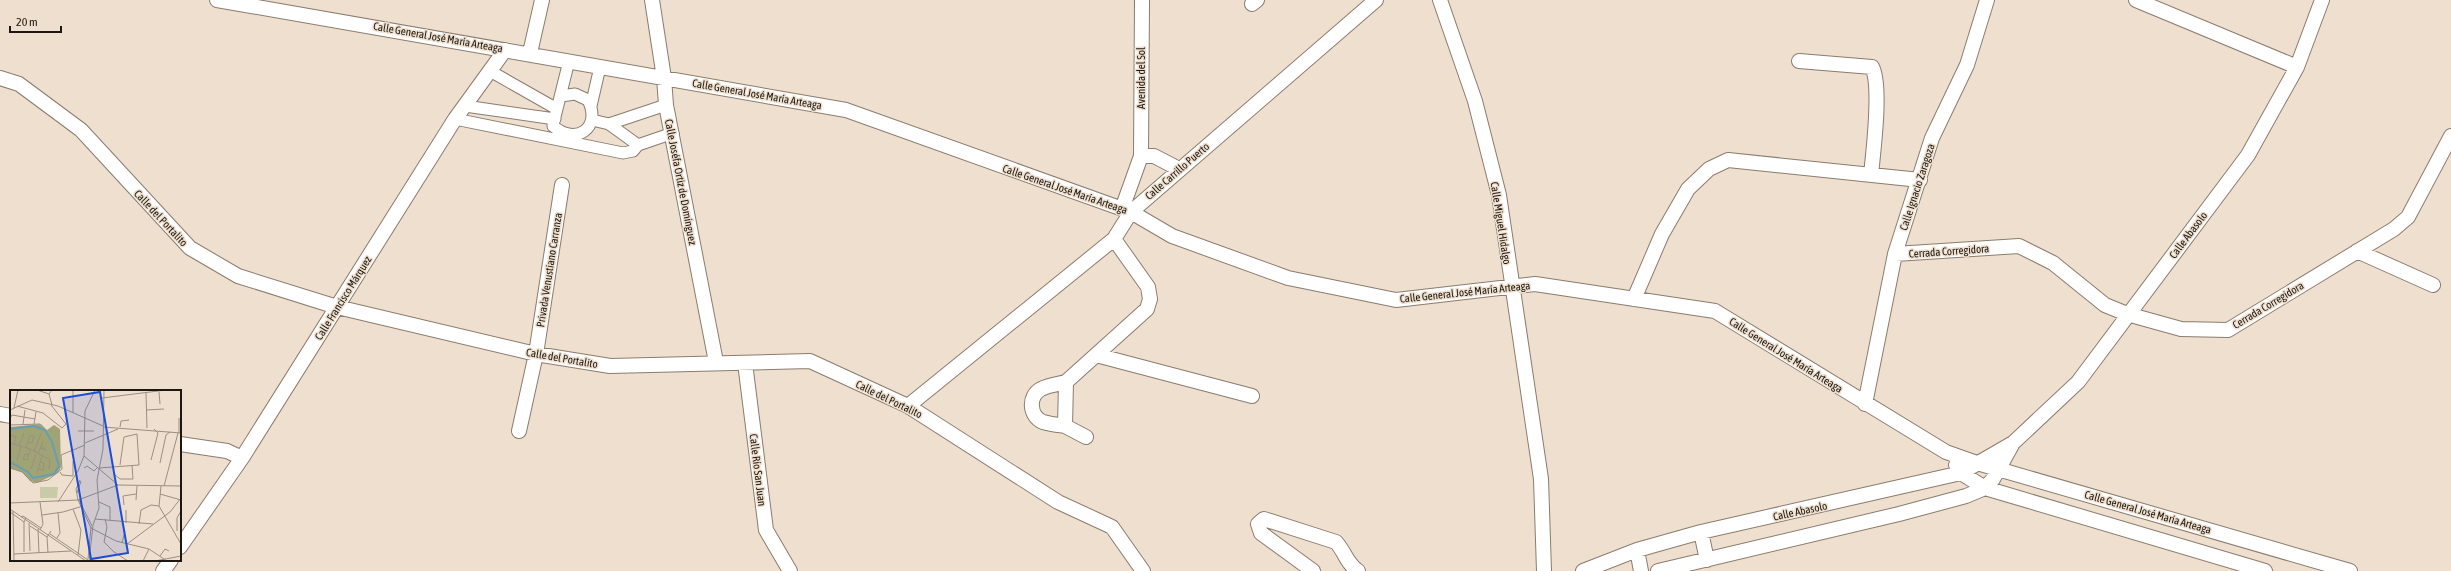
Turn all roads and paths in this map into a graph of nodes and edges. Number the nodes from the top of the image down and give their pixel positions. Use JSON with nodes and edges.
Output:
{"nodes":[{"id":1,"x":217,"y":0,"type":"edge"},
{"id":2,"x":542,"y":0,"type":"edge"},
{"id":3,"x":652,"y":0,"type":"edge"},
{"id":4,"x":1142,"y":0,"type":"edge"},
{"id":5,"x":1376,"y":0,"type":"edge"},
{"id":6,"x":1440,"y":0,"type":"edge"},
{"id":7,"x":1987,"y":0,"type":"edge"},
{"id":8,"x":2136,"y":0,"type":"edge"},
{"id":9,"x":2322,"y":0,"type":"edge"},
{"id":10,"x":506,"y":50,"type":"junction"},
{"id":11,"x":530,"y":53,"type":"junction"},
{"id":12,"x":1799,"y":61,"type":"dead end"},
{"id":13,"x":570,"y":62,"type":"junction"},
{"id":14,"x":600,"y":67,"type":"junction"},
{"id":15,"x":2297,"y":67,"type":"junction"},
{"id":16,"x":490,"y":71,"type":"junction"},
{"id":17,"x":0,"y":78,"type":"edge"},
{"id":18,"x":664,"y":78,"type":"junction"},
{"id":19,"x":561,"y":96,"type":"junction"},
{"id":20,"x":465,"y":106,"type":"junction"},
{"id":21,"x":591,"y":106,"type":"junction"},
{"id":22,"x":666,"y":106,"type":"junction"},
{"id":23,"x":455,"y":118,"type":"junction"},
{"id":24,"x":555,"y":118,"type":"junction"},
{"id":25,"x":592,"y":120,"type":"junction"},
{"id":26,"x":609,"y":124,"type":"junction"},
{"id":27,"x":673,"y":133,"type":"junction"},
{"id":28,"x":2451,"y":136,"type":"edge"},
{"id":29,"x":550,"y":139,"type":"junction"},
{"id":30,"x":638,"y":145,"type":"junction"},
{"id":31,"x":1140,"y":156,"type":"junction"},
{"id":32,"x":1179,"y":169,"type":"junction"},
{"id":33,"x":1871,"y":175,"type":"junction"},
{"id":34,"x":1920,"y":180,"type":"junction"},
{"id":35,"x":562,"y":185,"type":"dead end"},
{"id":36,"x":1127,"y":210,"type":"junction"},
{"id":37,"x":1114,"y":239,"type":"junction"},
{"id":38,"x":2357,"y":251,"type":"junction"},
{"id":39,"x":1895,"y":254,"type":"junction"},
{"id":40,"x":2433,"y":285,"type":"dead end"},
{"id":41,"x":1511,"y":287,"type":"junction"},
{"id":42,"x":1634,"y":299,"type":"junction"},
{"id":43,"x":337,"y":307,"type":"junction"},
{"id":44,"x":2127,"y":314,"type":"junction"},
{"id":45,"x":536,"y":354,"type":"junction"},
{"id":46,"x":1096,"y":355,"type":"junction"},
{"id":47,"x":716,"y":362,"type":"junction"},
{"id":48,"x":745,"y":363,"type":"junction"},
{"id":49,"x":1066,"y":382,"type":"junction"},
{"id":50,"x":1252,"y":396,"type":"dead end"},
{"id":51,"x":1865,"y":404,"type":"junction"},
{"id":52,"x":908,"y":406,"type":"junction"},
{"id":53,"x":0,"y":414,"type":"edge"},
{"id":54,"x":10,"y":416,"type":"edge"},
{"id":55,"x":1065,"y":426,"type":"junction"},
{"id":56,"x":519,"y":431,"type":"dead end"},
{"id":57,"x":1086,"y":437,"type":"dead end"},
{"id":58,"x":2014,"y":443,"type":"junction"},
{"id":59,"x":181,"y":444,"type":"edge"},
{"id":60,"x":1946,"y":452,"type":"junction"},
{"id":61,"x":242,"y":458,"type":"junction"},
{"id":62,"x":1976,"y":463,"type":"junction"},
{"id":63,"x":2000,"y":469,"type":"junction"},
{"id":64,"x":1961,"y":473,"type":"junction"},
{"id":65,"x":1936,"y":480,"type":"junction"},
{"id":66,"x":1985,"y":488,"type":"junction"},
{"id":67,"x":1936,"y":505,"type":"junction"},
{"id":68,"x":1701,"y":532,"type":"junction"},
{"id":69,"x":181,"y":546,"type":"edge"},
{"id":70,"x":1637,"y":550,"type":"junction"},
{"id":71,"x":1707,"y":560,"type":"junction"},
{"id":72,"x":170,"y":561,"type":"edge"},
{"id":73,"x":163,"y":571,"type":"edge"},
{"id":74,"x":790,"y":571,"type":"edge"},
{"id":75,"x":1143,"y":571,"type":"edge"},
{"id":76,"x":1313,"y":571,"type":"edge"},
{"id":77,"x":1358,"y":571,"type":"edge"},
{"id":78,"x":1544,"y":571,"type":"edge"},
{"id":79,"x":1583,"y":571,"type":"edge"},
{"id":80,"x":1641,"y":571,"type":"edge"},
{"id":81,"x":1658,"y":571,"type":"edge"},
{"id":82,"x":2265,"y":571,"type":"edge"},
{"id":83,"x":2350,"y":571,"type":"edge"}],
"edges":[{"from":1,"to":10,"type":"street","name":"Calle General José María Arteaga"},
{"from":2,"to":11,"type":"street"},
{"from":3,"to":18,"type":"street","name":"Calle Joséfa Ortiz de Domínguez"},
{"from":4,"to":31,"type":"street","name":"Avenida del Sol"},
{"from":5,"to":32,"type":"street","name":"Calle Carrillo Puerto"},
{"from":6,"to":41,"type":"street","name":"Calle Miguel Hidalgo"},
{"from":7,"to":34,"type":"street","name":"Calle Ignacio Zaragoza"},
{"from":8,"to":15,"type":"street"},
{"from":9,"to":15,"type":"street","name":"Calle Abasolo"},
{"from":10,"to":11,"type":"street","name":"Calle General José María Arteaga"},
{"from":10,"to":16,"type":"street","name":"Calle Francisco Márquez"},
{"from":11,"to":13,"type":"street","name":"Calle General José María Arteaga"},
{"from":12,"to":33,"type":"street"},
{"from":13,"to":14,"type":"street","name":"Calle General José María Arteaga"},
{"from":13,"to":19,"type":"street"},
{"from":14,"to":18,"type":"street","name":"Calle General José María Arteaga"},
{"from":14,"to":21,"type":"street"},
{"from":15,"to":44,"type":"street","name":"Calle Abasolo"},
{"from":16,"to":20,"type":"street","name":"Calle Francisco Márquez"},
{"from":16,"to":24,"type":"street"},
{"from":17,"to":43,"type":"street","name":"Calle del Portalito"},
{"from":18,"to":22,"type":"street","name":"Calle Joséfa Ortiz de Domínguez"},
{"from":18,"to":36,"type":"street","name":"Calle General José María Arteaga"},
{"from":19,"to":21,"type":"street"},
{"from":19,"to":24,"type":"street"},
{"from":20,"to":23,"type":"street","name":"Calle Francisco Márquez"},
{"from":20,"to":24,"type":"street"},
{"from":21,"to":25,"type":"street"},
{"from":22,"to":26,"type":"street"},
{"from":22,"to":27,"type":"street","name":"Calle Joséfa Ortiz de Domínguez"},
{"from":23,"to":29,"type":"street"},
{"from":23,"to":43,"type":"street","name":"Calle Francisco Márquez"},
{"from":24,"to":25,"type":"street"},
{"from":24,"to":29,"type":"street"},
{"from":25,"to":26,"type":"street"},
{"from":26,"to":30,"type":"street"},
{"from":27,"to":30,"type":"street"},
{"from":27,"to":47,"type":"street","name":"Calle Joséfa Ortiz de Domínguez"},
{"from":28,"to":38,"type":"street","name":"Cerrada Corregidora"},
{"from":29,"to":30,"type":"street"},
{"from":31,"to":32,"type":"street"},
{"from":31,"to":36,"type":"street","name":"Avenida del Sol"},
{"from":32,"to":36,"type":"street","name":"Calle Carrillo Puerto"},
{"from":33,"to":34,"type":"street"},
{"from":33,"to":42,"type":"street"},
{"from":34,"to":39,"type":"street","name":"Calle Ignacio Zaragoza"},
{"from":35,"to":45,"type":"street","name":"Privada Venustiano Carranza"},
{"from":36,"to":37,"type":"street","name":"Calle Carrillo Puerto"},
{"from":36,"to":41,"type":"street","name":"Calle General José María Arteaga"},
{"from":37,"to":46,"type":"street"},
{"from":37,"to":52,"type":"street","name":"Calle Carrillo Puerto"},
{"from":38,"to":40,"type":"street"},
{"from":38,"to":44,"type":"street","name":"Cerrada Corregidora"},
{"from":39,"to":44,"type":"street","name":"Cerrada Corregidora"},
{"from":39,"to":51,"type":"street","name":"Calle Ignacio Zaragoza"},
{"from":41,"to":42,"type":"street","name":"Calle General José María Arteaga"},
{"from":41,"to":78,"type":"street","name":"Calle Miguel Hidalgo"},
{"from":42,"to":51,"type":"street","name":"Calle General José María Arteaga"},
{"from":43,"to":45,"type":"street","name":"Calle del Portalito"},
{"from":43,"to":61,"type":"street","name":"Calle Francisco Márquez"},
{"from":44,"to":58,"type":"street","name":"Calle Abasolo"},
{"from":45,"to":47,"type":"street","name":"Calle del Portalito"},
{"from":45,"to":56,"type":"street","name":"Privada Venustiano Carranza"},
{"from":46,"to":49,"type":"street"},
{"from":46,"to":50,"type":"street"},
{"from":47,"to":48,"type":"street","name":"Calle del Portalito"},
{"from":48,"to":52,"type":"street","name":"Calle del Portalito"},
{"from":48,"to":74,"type":"street","name":"Calle Río San Juan"},
{"from":49,"to":55,"type":"street"},
{"from":49,"to":55,"type":"street"},
{"from":51,"to":60,"type":"street","name":"Calle General José María Arteaga"},
{"from":52,"to":75,"type":"street","name":"Calle del Portalito"},
{"from":53,"to":54,"type":"street"},
{"from":55,"to":57,"type":"street"},
{"from":58,"to":62,"type":"street","name":"Calle Abasolo"},
{"from":58,"to":63,"type":"street","name":"Calle Abasolo"},
{"from":59,"to":61,"type":"street"},
{"from":60,"to":62,"type":"street","name":"Calle General José María Arteaga"},
{"from":60,"to":64,"type":"street","name":"Calle General José María Arteaga"},
{"from":61,"to":69,"type":"street","name":"Calle Francisco Márquez"},
{"from":62,"to":63,"type":"street","name":"Calle General José María Arteaga"},
{"from":62,"to":64,"type":"street","name":"Calle Abasolo"},
{"from":63,"to":66,"type":"street","name":"Calle Abasolo"},
{"from":63,"to":83,"type":"street","name":"Calle General José María Arteaga"},
{"from":64,"to":65,"type":"street","name":"Calle Abasolo"},
{"from":64,"to":66,"type":"street","name":"Calle General José María Arteaga"},
{"from":65,"to":67,"type":"street"},
{"from":65,"to":68,"type":"street","name":"Calle Abasolo"},
{"from":66,"to":67,"type":"street"},
{"from":66,"to":82,"type":"street","name":"Calle General José María Arteaga"},
{"from":67,"to":71,"type":"street"},
{"from":68,"to":70,"type":"street","name":"Calle Abasolo"},
{"from":68,"to":71,"type":"street"},
{"from":70,"to":79,"type":"street","name":"Calle Abasolo"},
{"from":70,"to":80,"type":"street"},
{"from":71,"to":81,"type":"street"},
{"from":72,"to":73,"type":"street"},
{"from":76,"to":77,"type":"street"}]}
